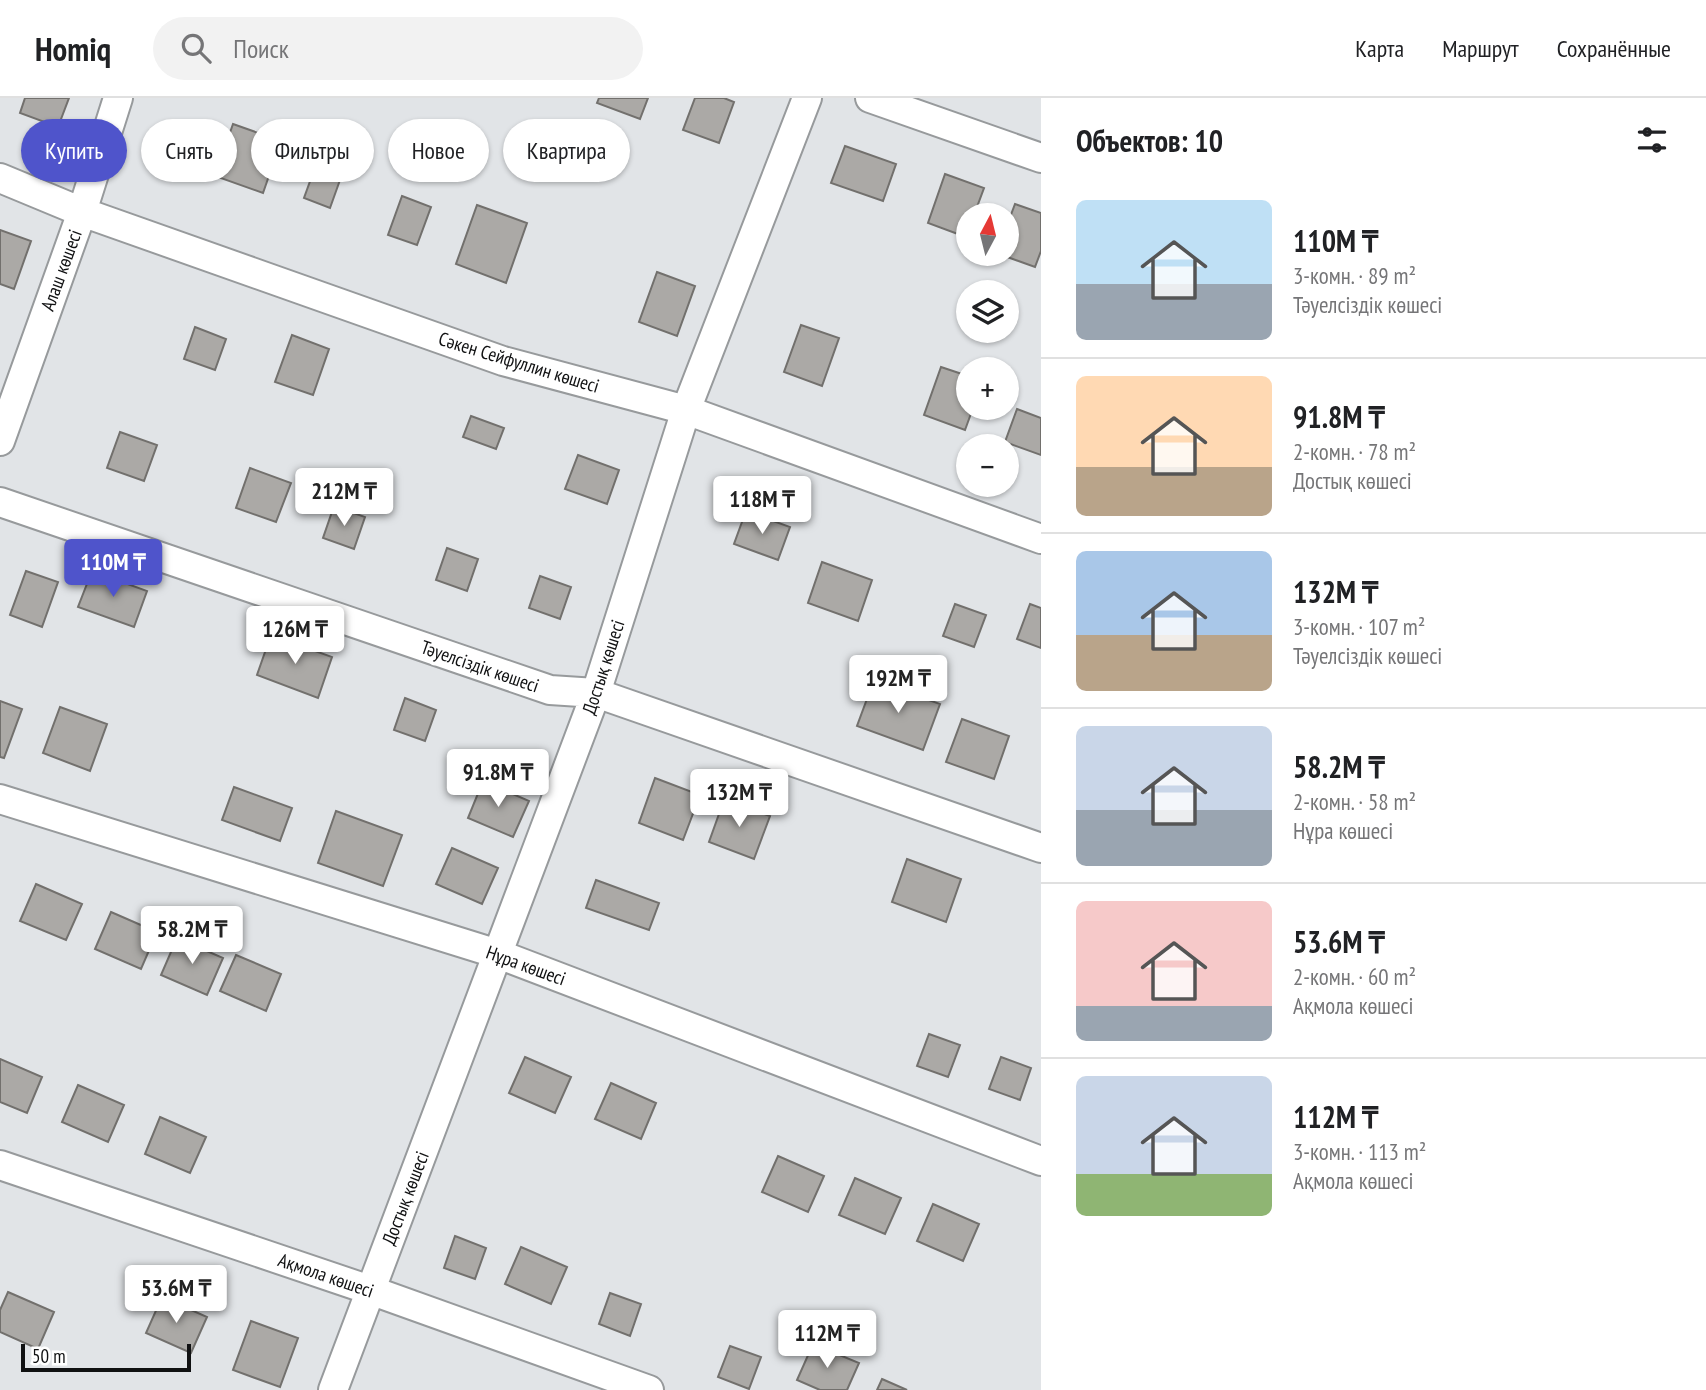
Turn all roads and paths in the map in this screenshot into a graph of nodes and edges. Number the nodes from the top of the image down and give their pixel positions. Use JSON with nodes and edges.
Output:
{"nodes":[{"id":1,"x":118,"y":98,"type":"edge"},
{"id":2,"x":807,"y":98,"type":"edge"},
{"id":3,"x":870,"y":98,"type":"edge"},
{"id":4,"x":1041,"y":158,"type":"edge"},
{"id":5,"x":0,"y":178,"type":"edge"},
{"id":6,"x":82,"y":212,"type":"junction"},
{"id":7,"x":686,"y":410,"type":"junction"},
{"id":8,"x":0,"y":441,"type":"edge"},
{"id":9,"x":0,"y":502,"type":"edge"},
{"id":10,"x":1041,"y":539,"type":"edge"},
{"id":11,"x":596,"y":693,"type":"junction"},
{"id":12,"x":0,"y":799,"type":"edge"},
{"id":13,"x":1041,"y":848,"type":"edge"},
{"id":14,"x":498,"y":954,"type":"junction"},
{"id":15,"x":1041,"y":1161,"type":"edge"},
{"id":16,"x":0,"y":1165,"type":"edge"},
{"id":17,"x":370,"y":1290,"type":"junction"},
{"id":18,"x":333,"y":1390,"type":"edge"},
{"id":19,"x":649,"y":1390,"type":"edge"}],
"edges":[{"from":1,"to":6,"type":"street","name":"Алаш көшесі"},
{"from":2,"to":7,"type":"street","name":"Достық көшесі"},
{"from":3,"to":4,"type":"street"},
{"from":5,"to":6,"type":"street","name":"Сәкен Сейфуллин көшесі"},
{"from":6,"to":7,"type":"street","name":"Сәкен Сейфуллин көшесі"},
{"from":6,"to":8,"type":"street","name":"Алаш көшесі"},
{"from":7,"to":10,"type":"street","name":"Сәкен Сейфуллин көшесі"},
{"from":7,"to":11,"type":"street","name":"Достық көшесі"},
{"from":9,"to":11,"type":"street","name":"Тәуелсіздік көшесі"},
{"from":11,"to":13,"type":"street","name":"Тәуелсіздік көшесі"},
{"from":11,"to":14,"type":"street","name":"Достық көшесі"},
{"from":12,"to":14,"type":"street","name":"Нұра көшесі"},
{"from":14,"to":15,"type":"street","name":"Нұра көшесі"},
{"from":14,"to":17,"type":"street","name":"Достық көшесі"},
{"from":16,"to":17,"type":"street","name":"Ақмола көшесі"},
{"from":17,"to":18,"type":"street","name":"Достық көшесі"},
{"from":17,"to":19,"type":"street","name":"Ақмола көшесі"}]}
